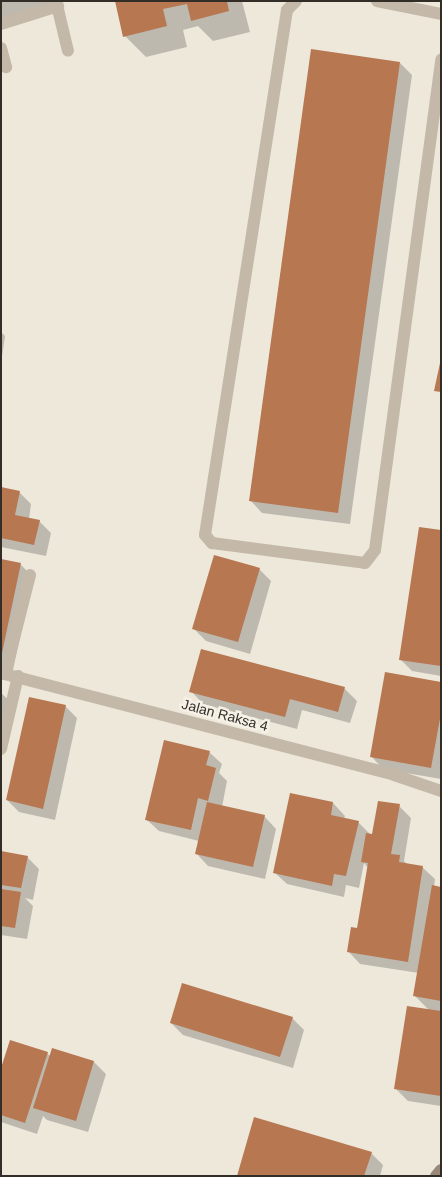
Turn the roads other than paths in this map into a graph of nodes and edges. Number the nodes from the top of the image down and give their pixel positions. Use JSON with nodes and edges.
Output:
{"nodes":[{"id":1,"x":296,"y":1,"type":"edge"},
{"id":2,"x":377,"y":1,"type":"edge"},
{"id":3,"x":57,"y":4,"type":"edge"},
{"id":4,"x":441,"y":14,"type":"edge"},
{"id":5,"x":1,"y":24,"type":"edge"},
{"id":6,"x":1,"y":48,"type":"edge"},
{"id":7,"x":68,"y":51,"type":"dead end"},
{"id":8,"x":441,"y":59,"type":"edge"},
{"id":9,"x":6,"y":67,"type":"dead end"},
{"id":10,"x":30,"y":575,"type":"dead end"},
{"id":11,"x":8,"y":675,"type":"edge"},
{"id":12,"x":1,"y":749,"type":"edge"},
{"id":13,"x":441,"y":791,"type":"edge"},
{"id":14,"x":441,"y":1170,"type":"edge"},
{"id":15,"x":436,"y":1176,"type":"edge"}],
"edges":[{"from":1,"to":8,"type":"street"},
{"from":2,"to":4,"type":"street"},
{"from":3,"to":5,"type":"street"},
{"from":3,"to":7,"type":"street"},
{"from":6,"to":9,"type":"street"},
{"from":10,"to":11,"type":"street"},
{"from":11,"to":12,"type":"street"},
{"from":11,"to":13,"type":"street","name":"Jalan Raksa 4"},
{"from":14,"to":15,"type":"street"}]}
